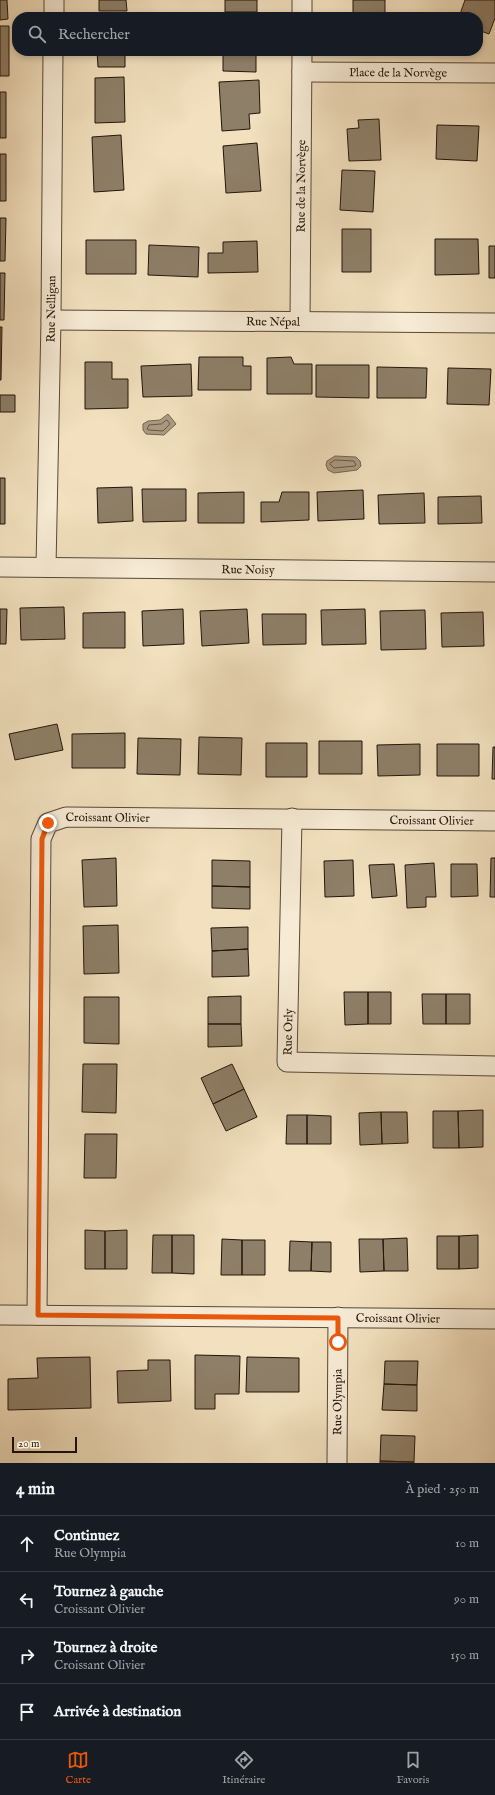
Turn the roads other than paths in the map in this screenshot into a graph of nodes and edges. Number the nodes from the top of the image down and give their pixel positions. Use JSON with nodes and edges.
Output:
{"nodes":[{"id":1,"x":54,"y":0,"type":"edge"},
{"id":2,"x":302,"y":0,"type":"edge"},
{"id":3,"x":54,"y":12,"type":"edge"},
{"id":4,"x":302,"y":12,"type":"edge"},
{"id":5,"x":53,"y":56,"type":"edge"},
{"id":6,"x":302,"y":56,"type":"edge"},
{"id":7,"x":302,"y":72,"type":"junction"},
{"id":8,"x":495,"y":73,"type":"edge"},
{"id":9,"x":51,"y":320,"type":"junction"},
{"id":10,"x":300,"y":321,"type":"junction"},
{"id":11,"x":495,"y":323,"type":"edge"},
{"id":12,"x":0,"y":567,"type":"edge"},
{"id":13,"x":46,"y":567,"type":"junction"},
{"id":14,"x":495,"y":572,"type":"edge"},
{"id":15,"x":292,"y":818,"type":"junction"},
{"id":16,"x":495,"y":820,"type":"edge"},
{"id":17,"x":495,"y":1066,"type":"edge"},
{"id":18,"x":0,"y":1315,"type":"edge"},
{"id":19,"x":38,"y":1315,"type":"junction"},
{"id":20,"x":338,"y":1318,"type":"junction"},
{"id":21,"x":495,"y":1319,"type":"edge"},
{"id":22,"x":337,"y":1463,"type":"edge"}],
"edges":[{"from":1,"to":3,"type":"street"},
{"from":2,"to":4,"type":"street"},
{"from":5,"to":9,"type":"street","name":"Rue Nelligan"},
{"from":6,"to":7,"type":"street","name":"Rue de la Norvège"},
{"from":7,"to":8,"type":"street","name":"Place de la Norvège"},
{"from":7,"to":10,"type":"street","name":"Rue de la Norvège"},
{"from":9,"to":10,"type":"street","name":"Rue Népal"},
{"from":9,"to":13,"type":"street","name":"Rue Nelligan"},
{"from":10,"to":11,"type":"street","name":"Rue Népal"},
{"from":12,"to":13,"type":"street","name":"Rue Noisy"},
{"from":13,"to":14,"type":"street","name":"Rue Noisy"},
{"from":15,"to":16,"type":"street","name":"Croissant Olivier"},
{"from":15,"to":17,"type":"street","name":"Rue Orly"},
{"from":15,"to":19,"type":"street","name":"Croissant Olivier"},
{"from":18,"to":19,"type":"street","name":"Croissant Olivier"},
{"from":19,"to":20,"type":"street","name":"Croissant Olivier"},
{"from":20,"to":21,"type":"street","name":"Croissant Olivier"},
{"from":20,"to":22,"type":"street","name":"Rue Olympia"}]}
